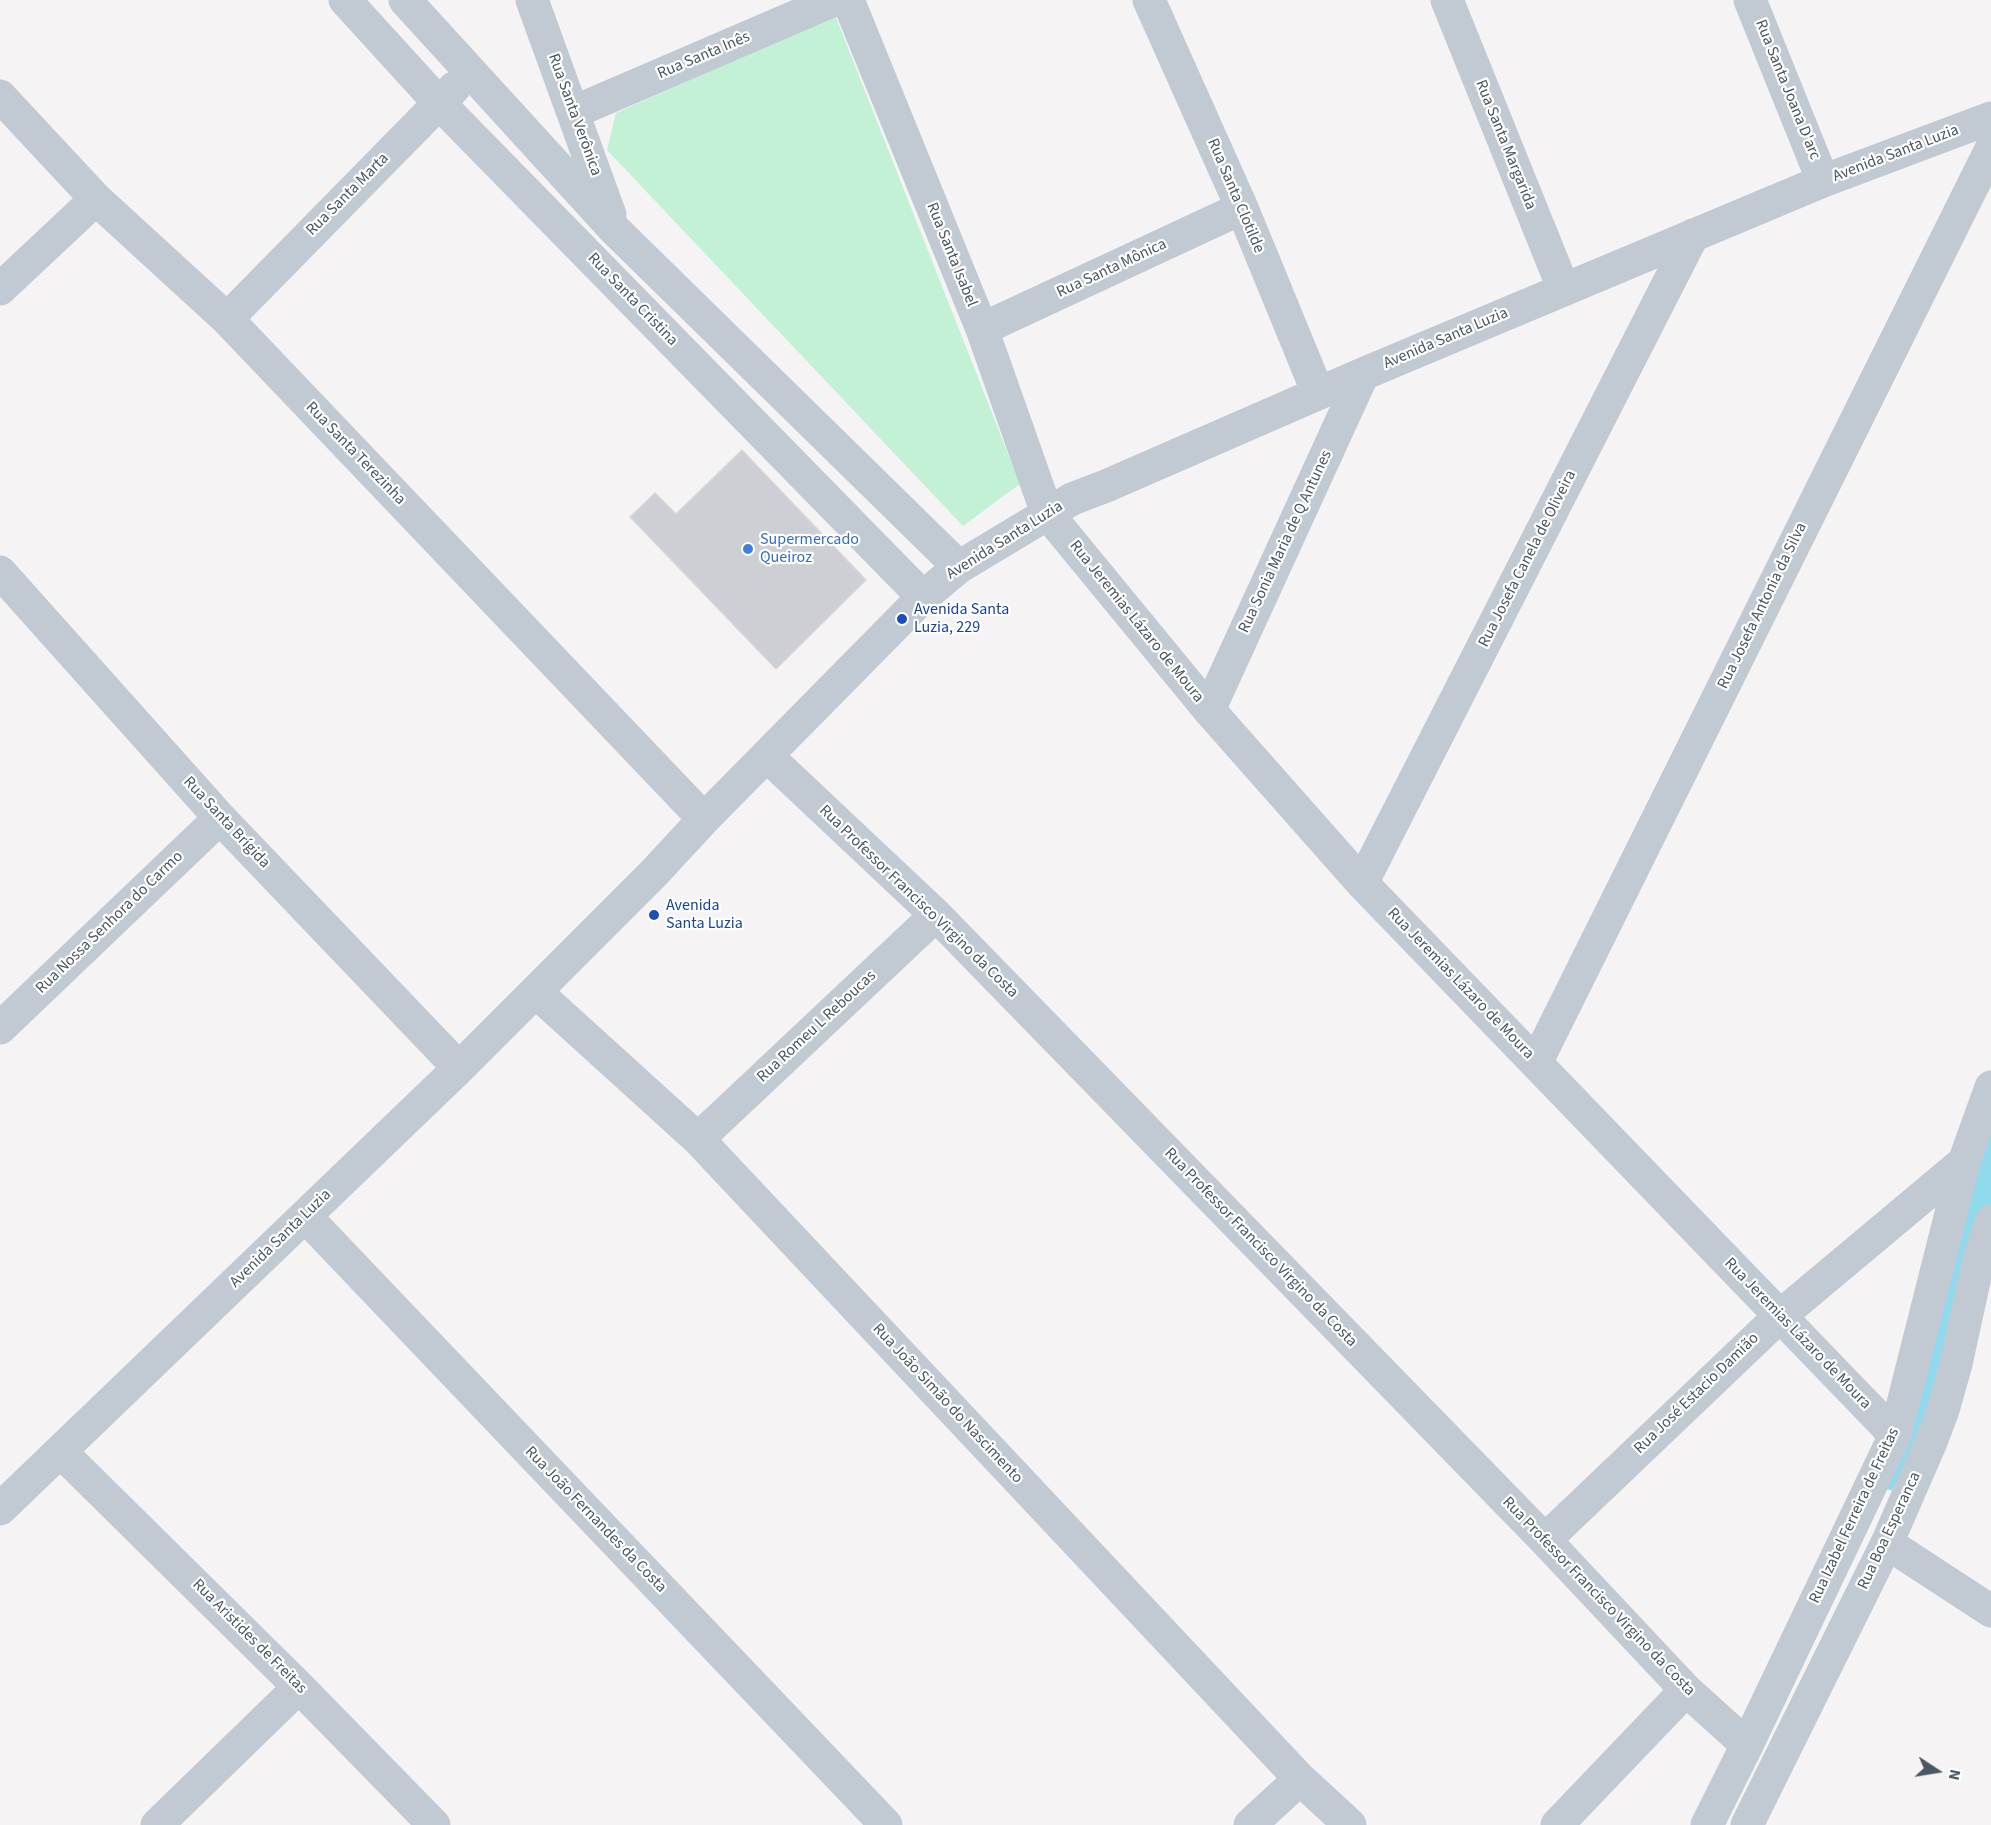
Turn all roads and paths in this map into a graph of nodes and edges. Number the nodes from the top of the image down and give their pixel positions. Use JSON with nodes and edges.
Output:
{"nodes":[{"id":1,"x":345,"y":0,"type":"edge"},
{"id":2,"x":405,"y":0,"type":"edge"},
{"id":3,"x":532,"y":0,"type":"edge"},
{"id":4,"x":834,"y":0,"type":"edge"},
{"id":5,"x":848,"y":0,"type":"edge"},
{"id":6,"x":1149,"y":0,"type":"edge"},
{"id":7,"x":1446,"y":0,"type":"edge"},
{"id":8,"x":1750,"y":0,"type":"edge"},
{"id":9,"x":470,"y":72,"type":"junction"},
{"id":10,"x":0,"y":96,"type":"edge"},
{"id":11,"x":439,"y":103,"type":"junction"},
{"id":12,"x":574,"y":111,"type":"junction"},
{"id":13,"x":1991,"y":118,"type":"edge"},
{"id":14,"x":1991,"y":148,"type":"edge"},
{"id":15,"x":1823,"y":181,"type":"junction"},
{"id":16,"x":96,"y":199,"type":"junction"},
{"id":17,"x":1242,"y":208,"type":"junction"},
{"id":18,"x":615,"y":230,"type":"junction"},
{"id":19,"x":1693,"y":236,"type":"junction"},
{"id":20,"x":0,"y":289,"type":"edge"},
{"id":21,"x":1564,"y":290,"type":"junction"},
{"id":22,"x":227,"y":319,"type":"junction"},
{"id":23,"x":982,"y":329,"type":"junction"},
{"id":24,"x":1363,"y":374,"type":"junction"},
{"id":25,"x":1318,"y":393,"type":"junction"},
{"id":26,"x":1047,"y":513,"type":"junction"},
{"id":27,"x":959,"y":567,"type":"junction"},
{"id":28,"x":1,"y":576,"type":"edge"},
{"id":29,"x":923,"y":597,"type":"junction"},
{"id":30,"x":1209,"y":710,"type":"junction"},
{"id":31,"x":767,"y":756,"type":"junction"},
{"id":32,"x":220,"y":818,"type":"junction"},
{"id":33,"x":704,"y":819,"type":"junction"},
{"id":34,"x":1362,"y":883,"type":"junction"},
{"id":35,"x":936,"y":915,"type":"junction"},
{"id":36,"x":536,"y":992,"type":"junction"},
{"id":37,"x":0,"y":1028,"type":"edge"},
{"id":38,"x":1536,"y":1063,"type":"junction"},
{"id":39,"x":459,"y":1068,"type":"junction"},
{"id":40,"x":1991,"y":1087,"type":"edge"},
{"id":41,"x":698,"y":1139,"type":"junction"},
{"id":42,"x":1964,"y":1162,"type":"junction"},
{"id":43,"x":304,"y":1216,"type":"junction"},
{"id":44,"x":1991,"y":1221,"type":"edge"},
{"id":45,"x":1780,"y":1316,"type":"junction"},
{"id":46,"x":1895,"y":1435,"type":"junction"},
{"id":47,"x":61,"y":1452,"type":"junction"},
{"id":48,"x":0,"y":1509,"type":"edge"},
{"id":49,"x":1545,"y":1540,"type":"junction"},
{"id":50,"x":1887,"y":1543,"type":"junction"},
{"id":51,"x":1991,"y":1611,"type":"edge"},
{"id":52,"x":300,"y":1687,"type":"junction"},
{"id":53,"x":1686,"y":1690,"type":"junction"},
{"id":54,"x":1747,"y":1745,"type":"junction"},
{"id":55,"x":1299,"y":1779,"type":"junction"},
{"id":56,"x":157,"y":1825,"type":"edge"},
{"id":57,"x":434,"y":1825,"type":"edge"},
{"id":58,"x":886,"y":1825,"type":"edge"},
{"id":59,"x":1250,"y":1825,"type":"edge"},
{"id":60,"x":1350,"y":1825,"type":"edge"},
{"id":61,"x":1557,"y":1825,"type":"edge"},
{"id":62,"x":1707,"y":1825,"type":"edge"},
{"id":63,"x":1747,"y":1825,"type":"edge"}],
"edges":[{"from":1,"to":11,"type":"street","name":"Rua Santa Cristina"},
{"from":2,"to":9,"type":"street"},
{"from":3,"to":12,"type":"street","name":"Rua Santa Verônica"},
{"from":4,"to":12,"type":"street","name":"Rua Santa Inês"},
{"from":5,"to":23,"type":"street","name":"Rua Santa Isabel"},
{"from":6,"to":17,"type":"street","name":"Rua Santa Clotilde"},
{"from":7,"to":21,"type":"street","name":"Rua Santa Margarida"},
{"from":8,"to":15,"type":"street","name":"Rua Santa Joana D'arc"},
{"from":9,"to":11,"type":"street","name":"Rua Santa Marta"},
{"from":9,"to":18,"type":"street"},
{"from":10,"to":16,"type":"street","name":"Rua Santa Terezinha"},
{"from":11,"to":22,"type":"street","name":"Rua Santa Marta"},
{"from":11,"to":29,"type":"street","name":"Rua Santa Cristina"},
{"from":12,"to":18,"type":"street","name":"Rua Santa Verônica"},
{"from":13,"to":15,"type":"street","name":"Avenida Santa Luzia"},
{"from":14,"to":38,"type":"street","name":"Rua Josefa Antonia da Silva"},
{"from":15,"to":19,"type":"street","name":"Avenida Santa Luzia"},
{"from":16,"to":20,"type":"street"},
{"from":16,"to":22,"type":"street","name":"Rua Santa Terezinha"},
{"from":17,"to":23,"type":"street","name":"Rua Santa Mônica"},
{"from":17,"to":25,"type":"street","name":"Rua Santa Clotilde"},
{"from":18,"to":27,"type":"street"},
{"from":19,"to":21,"type":"street","name":"Avenida Santa Luzia"},
{"from":19,"to":34,"type":"street","name":"Rua Josefa Canela de Oliveira"},
{"from":21,"to":24,"type":"street","name":"Avenida Santa Luzia"},
{"from":22,"to":33,"type":"street","name":"Rua Santa Terezinha"},
{"from":23,"to":26,"type":"street","name":"Rua Santa Isabel"},
{"from":24,"to":25,"type":"street","name":"Avenida Santa Luzia"},
{"from":24,"to":30,"type":"street","name":"Rua Sonia Maria de Q Antunes"},
{"from":25,"to":26,"type":"street","name":"Avenida Santa Luzia"},
{"from":26,"to":27,"type":"street","name":"Avenida Santa Luzia"},
{"from":26,"to":30,"type":"street","name":"Rua Jeremias Lázaro de Moura"},
{"from":27,"to":29,"type":"street","name":"Avenida Santa Luzia"},
{"from":28,"to":32,"type":"street","name":"Rua Santa Brígida"},
{"from":29,"to":31,"type":"street","name":"Avenida Santa Luzia"},
{"from":30,"to":34,"type":"street","name":"Rua Jeremias Lázaro de Moura"},
{"from":31,"to":33,"type":"street","name":"Avenida Santa Luzia"},
{"from":31,"to":35,"type":"street","name":"Rua Professor Francisco Virgino da Costa"},
{"from":32,"to":37,"type":"street","name":"Rua Nossa Senhora do Carmo"},
{"from":32,"to":39,"type":"street","name":"Rua Santa Brígida"},
{"from":33,"to":36,"type":"street","name":"Avenida Santa Luzia"},
{"from":34,"to":38,"type":"street","name":"Rua Jeremias Lázaro de Moura"},
{"from":35,"to":41,"type":"street","name":"Rua Romeu L Reboucas"},
{"from":35,"to":49,"type":"street","name":"Rua Professor Francisco Virgino da Costa"},
{"from":36,"to":39,"type":"street","name":"Avenida Santa Luzia"},
{"from":36,"to":41,"type":"street","name":"Rua João Simão do Nascimento"},
{"from":38,"to":45,"type":"street","name":"Rua Jeremias Lázaro de Moura"},
{"from":39,"to":43,"type":"street","name":"Avenida Santa Luzia"},
{"from":40,"to":42,"type":"street","name":"Rua Izabel Ferreira de Freitas"},
{"from":41,"to":55,"type":"street","name":"Rua João Simão do Nascimento"},
{"from":42,"to":45,"type":"street","name":"Rua José Estacio Damião"},
{"from":42,"to":46,"type":"street","name":"Rua Izabel Ferreira de Freitas"},
{"from":43,"to":47,"type":"street","name":"Avenida Santa Luzia"},
{"from":43,"to":58,"type":"street","name":"Rua João Fernandes da Costa"},
{"from":44,"to":50,"type":"street","name":"Rua Boa Esperanca"},
{"from":45,"to":46,"type":"street","name":"Rua Jeremias Lázaro de Moura"},
{"from":45,"to":49,"type":"street","name":"Rua José Estacio Damião"},
{"from":46,"to":54,"type":"street","name":"Rua Izabel Ferreira de Freitas"},
{"from":47,"to":48,"type":"street","name":"Avenida Santa Luzia"},
{"from":47,"to":52,"type":"street","name":"Rua Aristides de Freitas"},
{"from":49,"to":53,"type":"street","name":"Rua Professor Francisco Virgino da Costa"},
{"from":50,"to":51,"type":"street"},
{"from":50,"to":63,"type":"street","name":"Rua Boa Esperanca"},
{"from":52,"to":56,"type":"street"},
{"from":52,"to":57,"type":"street","name":"Rua Aristides de Freitas"},
{"from":53,"to":54,"type":"street","name":"Rua Professor Francisco Virgino da Costa"},
{"from":53,"to":61,"type":"street"},
{"from":54,"to":62,"type":"street","name":"Rua Izabel Ferreira de Freitas"},
{"from":55,"to":59,"type":"street"},
{"from":55,"to":60,"type":"street","name":"Rua João Simão do Nascimento"}]}
